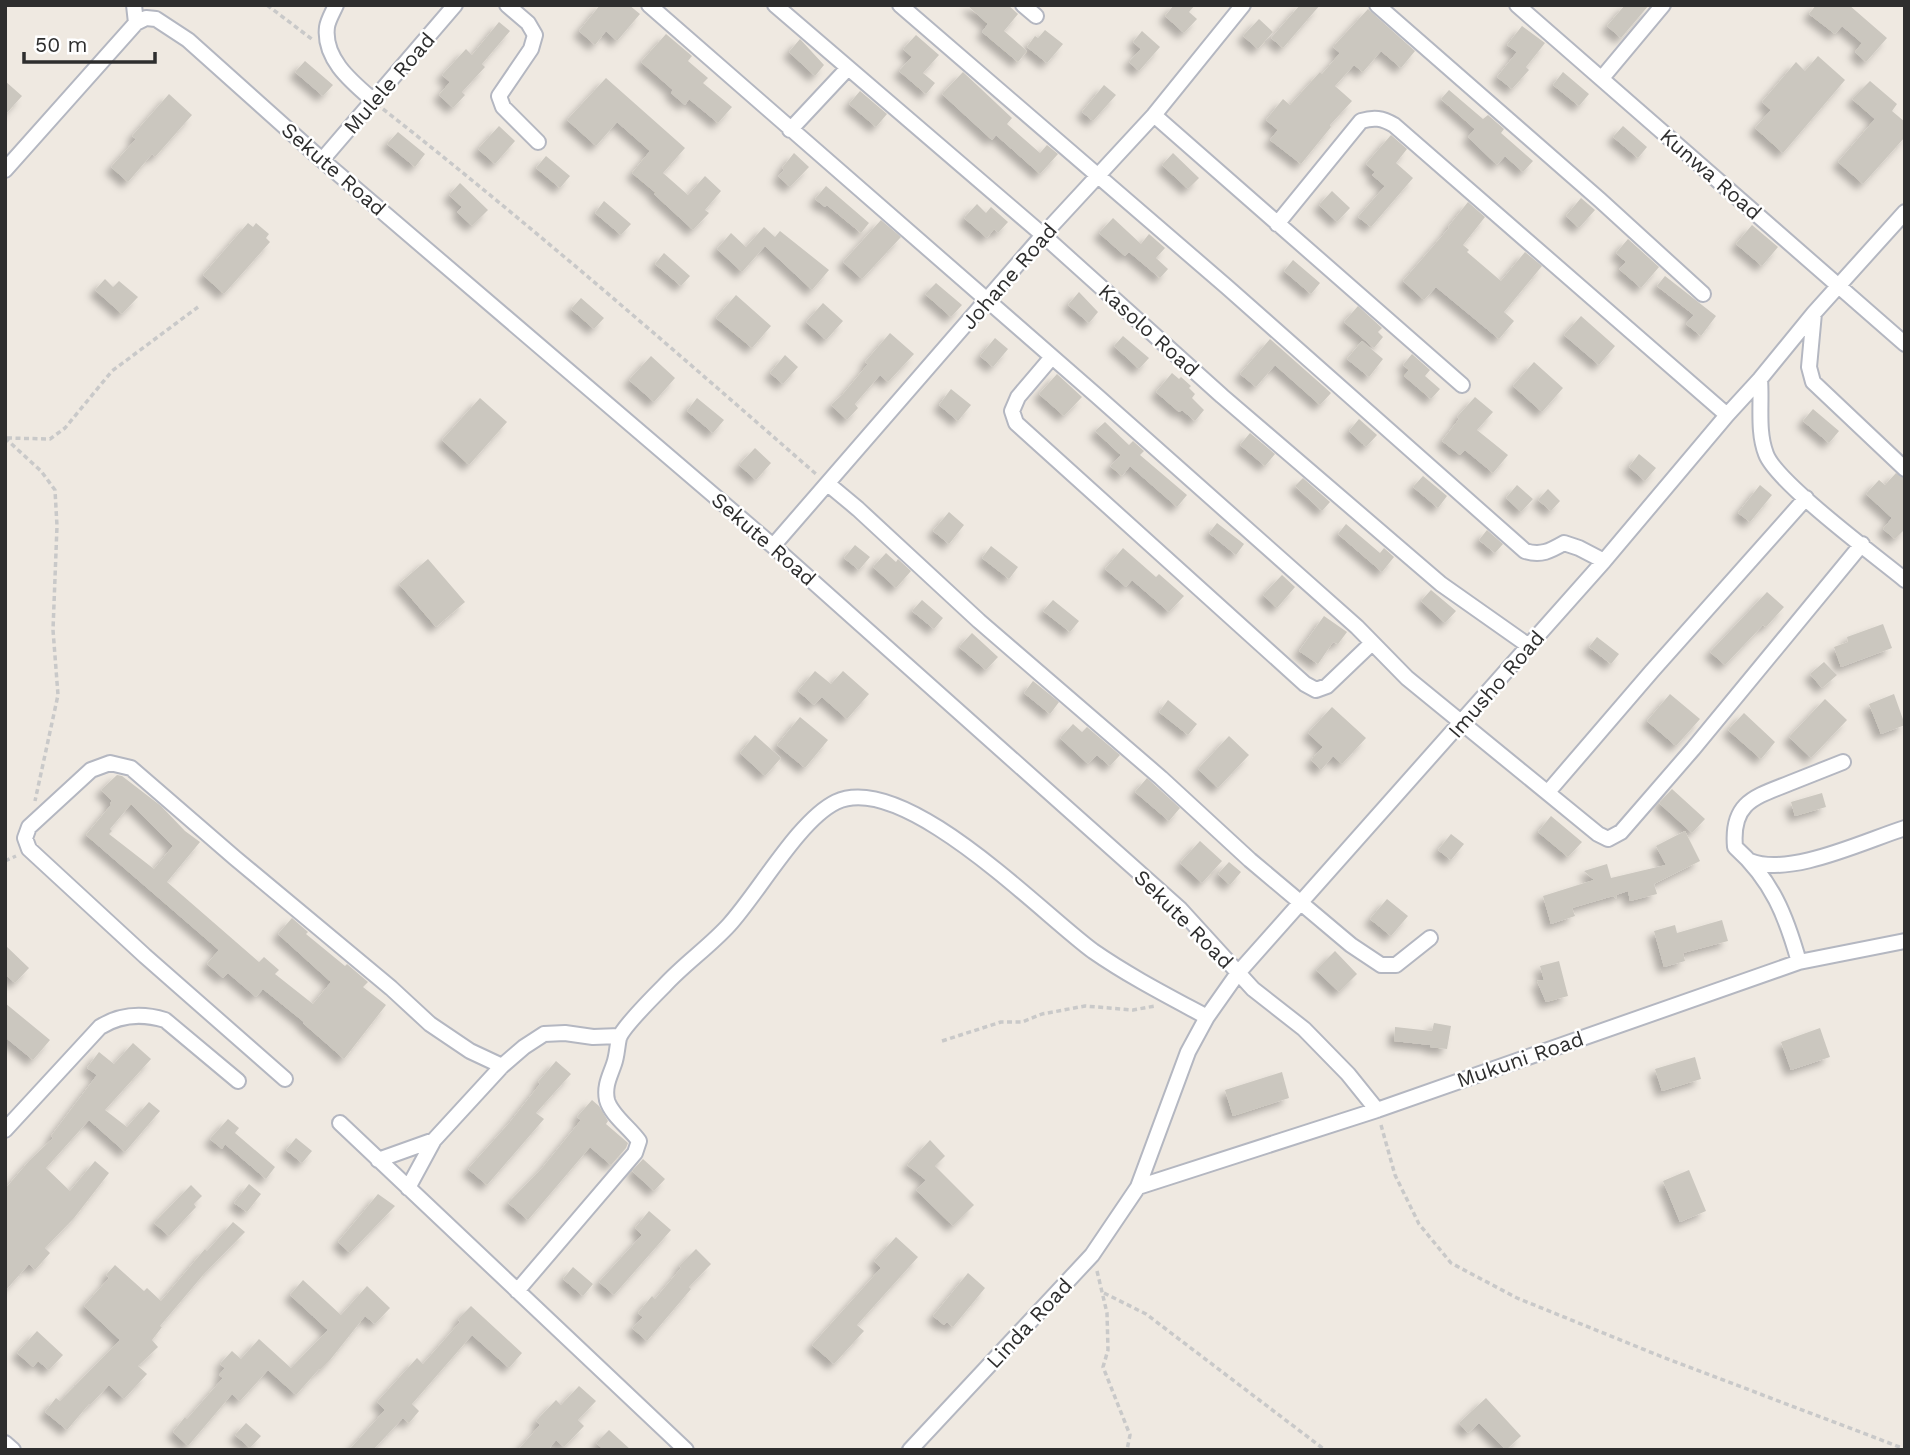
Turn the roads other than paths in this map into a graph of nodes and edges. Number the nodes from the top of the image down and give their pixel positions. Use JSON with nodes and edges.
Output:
{"nodes":[{"id":1,"x":134,"y":5,"type":"edge"},
{"id":2,"x":336,"y":5,"type":"edge"},
{"id":3,"x":455,"y":5,"type":"edge"},
{"id":4,"x":507,"y":5,"type":"edge"},
{"id":5,"x":649,"y":5,"type":"edge"},
{"id":6,"x":775,"y":5,"type":"edge"},
{"id":7,"x":900,"y":5,"type":"edge"},
{"id":8,"x":1023,"y":5,"type":"edge"},
{"id":9,"x":1243,"y":5,"type":"edge"},
{"id":10,"x":1377,"y":5,"type":"edge"},
{"id":11,"x":1517,"y":5,"type":"edge"},
{"id":12,"x":1663,"y":5,"type":"edge"},
{"id":13,"x":1036,"y":16,"type":"dead end"},
{"id":14,"x":136,"y":23,"type":"junction"},
{"id":15,"x":848,"y":68,"type":"junction"},
{"id":16,"x":1602,"y":78,"type":"junction"},
{"id":17,"x":374,"y":101,"type":"junction"},
{"id":18,"x":1154,"y":115,"type":"junction"},
{"id":19,"x":790,"y":130,"type":"junction"},
{"id":20,"x":538,"y":142,"type":"dead end"},
{"id":21,"x":322,"y":160,"type":"junction"},
{"id":22,"x":5,"y":170,"type":"edge"},
{"id":23,"x":1098,"y":178,"type":"junction"},
{"id":24,"x":1905,"y":212,"type":"edge"},
{"id":25,"x":1277,"y":224,"type":"junction"},
{"id":26,"x":1886,"y":233,"type":"junction"},
{"id":27,"x":1044,"y":235,"type":"junction"},
{"id":28,"x":1905,"y":235,"type":"edge"},
{"id":29,"x":1839,"y":287,"type":"junction"},
{"id":30,"x":1703,"y":294,"type":"dead end"},
{"id":31,"x":987,"y":302,"type":"junction"},
{"id":32,"x":1814,"y":313,"type":"junction"},
{"id":33,"x":1905,"y":344,"type":"edge"},
{"id":34,"x":1052,"y":357,"type":"junction"},
{"id":35,"x":1760,"y":379,"type":"junction"},
{"id":36,"x":1462,"y":385,"type":"dead end"},
{"id":37,"x":1727,"y":415,"type":"junction"},
{"id":38,"x":1905,"y":468,"type":"edge"},
{"id":39,"x":828,"y":484,"type":"junction"},
{"id":40,"x":1806,"y":498,"type":"junction"},
{"id":41,"x":1862,"y":544,"type":"junction"},
{"id":42,"x":773,"y":546,"type":"junction"},
{"id":43,"x":1604,"y":561,"type":"junction"},
{"id":44,"x":1905,"y":580,"type":"edge"},
{"id":45,"x":1372,"y":643,"type":"junction"},
{"id":46,"x":1529,"y":646,"type":"junction"},
{"id":47,"x":1462,"y":723,"type":"junction"},
{"id":48,"x":1843,"y":762,"type":"dead end"},
{"id":49,"x":1548,"y":792,"type":"junction"},
{"id":50,"x":1905,"y":828,"type":"edge"},
{"id":51,"x":1751,"y":861,"type":"junction"},
{"id":52,"x":1300,"y":901,"type":"junction"},
{"id":53,"x":1430,"y":938,"type":"dead end"},
{"id":54,"x":1905,"y":941,"type":"edge"},
{"id":55,"x":1799,"y":962,"type":"junction"},
{"id":56,"x":1238,"y":974,"type":"junction"},
{"id":57,"x":1207,"y":1017,"type":"junction"},
{"id":58,"x":620,"y":1036,"type":"junction"},
{"id":59,"x":502,"y":1066,"type":"junction"},
{"id":60,"x":285,"y":1079,"type":"dead end"},
{"id":61,"x":237,"y":1081,"type":"dead end"},
{"id":62,"x":1377,"y":1110,"type":"junction"},
{"id":63,"x":340,"y":1123,"type":"dead end"},
{"id":64,"x":5,"y":1130,"type":"edge"},
{"id":65,"x":434,"y":1140,"type":"junction"},
{"id":66,"x":378,"y":1160,"type":"junction"},
{"id":67,"x":1138,"y":1187,"type":"junction"},
{"id":68,"x":408,"y":1188,"type":"junction"},
{"id":69,"x":517,"y":1291,"type":"junction"},
{"id":70,"x":5,"y":1443,"type":"edge"},
{"id":71,"x":13,"y":1450,"type":"edge"},
{"id":72,"x":685,"y":1450,"type":"edge"},
{"id":73,"x":910,"y":1450,"type":"edge"}],
"edges":[{"from":1,"to":14,"type":"street"},
{"from":2,"to":17,"type":"street"},
{"from":3,"to":17,"type":"street","name":"Mulele Road"},
{"from":4,"to":20,"type":"street"},
{"from":5,"to":19,"type":"street"},
{"from":6,"to":15,"type":"street","name":"Kasolo Road"},
{"from":7,"to":23,"type":"street"},
{"from":8,"to":13,"type":"street"},
{"from":9,"to":18,"type":"street","name":"Johane Road"},
{"from":10,"to":30,"type":"street"},
{"from":11,"to":16,"type":"street","name":"Kunwa Road"},
{"from":12,"to":16,"type":"street"},
{"from":14,"to":21,"type":"street","name":"Sekute Road"},
{"from":14,"to":22,"type":"street"},
{"from":15,"to":19,"type":"street"},
{"from":15,"to":27,"type":"street","name":"Kasolo Road"},
{"from":16,"to":29,"type":"street","name":"Kunwa Road"},
{"from":17,"to":21,"type":"street","name":"Mulele Road"},
{"from":18,"to":23,"type":"street","name":"Johane Road"},
{"from":18,"to":25,"type":"street"},
{"from":19,"to":31,"type":"street"},
{"from":21,"to":42,"type":"street","name":"Sekute Road"},
{"from":23,"to":27,"type":"street","name":"Johane Road"},
{"from":23,"to":43,"type":"street"},
{"from":24,"to":26,"type":"street","name":"Imusho Road"},
{"from":25,"to":36,"type":"street"},
{"from":25,"to":37,"type":"street"},
{"from":26,"to":28,"type":"street"},
{"from":26,"to":29,"type":"street","name":"Imusho Road"},
{"from":27,"to":31,"type":"street","name":"Johane Road"},
{"from":27,"to":46,"type":"street","name":"Kasolo Road"},
{"from":29,"to":32,"type":"street","name":"Imusho Road"},
{"from":29,"to":33,"type":"street","name":"Kunwa Road"},
{"from":31,"to":34,"type":"street"},
{"from":31,"to":39,"type":"street","name":"Johane Road"},
{"from":32,"to":35,"type":"street","name":"Imusho Road"},
{"from":32,"to":38,"type":"street"},
{"from":34,"to":45,"type":"street"},
{"from":34,"to":45,"type":"street"},
{"from":35,"to":37,"type":"street","name":"Imusho Road"},
{"from":35,"to":40,"type":"street"},
{"from":37,"to":43,"type":"street","name":"Imusho Road"},
{"from":39,"to":42,"type":"street","name":"Johane Road"},
{"from":39,"to":52,"type":"street"},
{"from":40,"to":41,"type":"street"},
{"from":40,"to":49,"type":"street"},
{"from":41,"to":44,"type":"street"},
{"from":41,"to":49,"type":"street"},
{"from":42,"to":56,"type":"street","name":"Sekute Road"},
{"from":43,"to":46,"type":"street","name":"Imusho Road"},
{"from":45,"to":47,"type":"street"},
{"from":46,"to":47,"type":"street","name":"Imusho Road"},
{"from":47,"to":49,"type":"street"},
{"from":47,"to":52,"type":"street","name":"Imusho Road"},
{"from":48,"to":51,"type":"street"},
{"from":50,"to":51,"type":"street"},
{"from":51,"to":55,"type":"street"},
{"from":52,"to":53,"type":"street"},
{"from":52,"to":56,"type":"street","name":"Imusho Road"},
{"from":54,"to":55,"type":"street","name":"Mukuni Road"},
{"from":55,"to":62,"type":"street","name":"Mukuni Road"},
{"from":56,"to":57,"type":"street","name":"Imusho Road"},
{"from":56,"to":62,"type":"street","name":"Sekute Road"},
{"from":57,"to":58,"type":"street"},
{"from":57,"to":67,"type":"street","name":"Imusho Road"},
{"from":58,"to":59,"type":"street"},
{"from":58,"to":69,"type":"street"},
{"from":59,"to":60,"type":"street"},
{"from":59,"to":65,"type":"street"},
{"from":61,"to":64,"type":"street"},
{"from":62,"to":67,"type":"street","name":"Mukuni Road"},
{"from":63,"to":66,"type":"street"},
{"from":65,"to":66,"type":"street"},
{"from":65,"to":68,"type":"street"},
{"from":66,"to":68,"type":"street"},
{"from":67,"to":73,"type":"street","name":"Linda Road"},
{"from":68,"to":69,"type":"street"},
{"from":69,"to":72,"type":"street"},
{"from":70,"to":71,"type":"street"}]}
